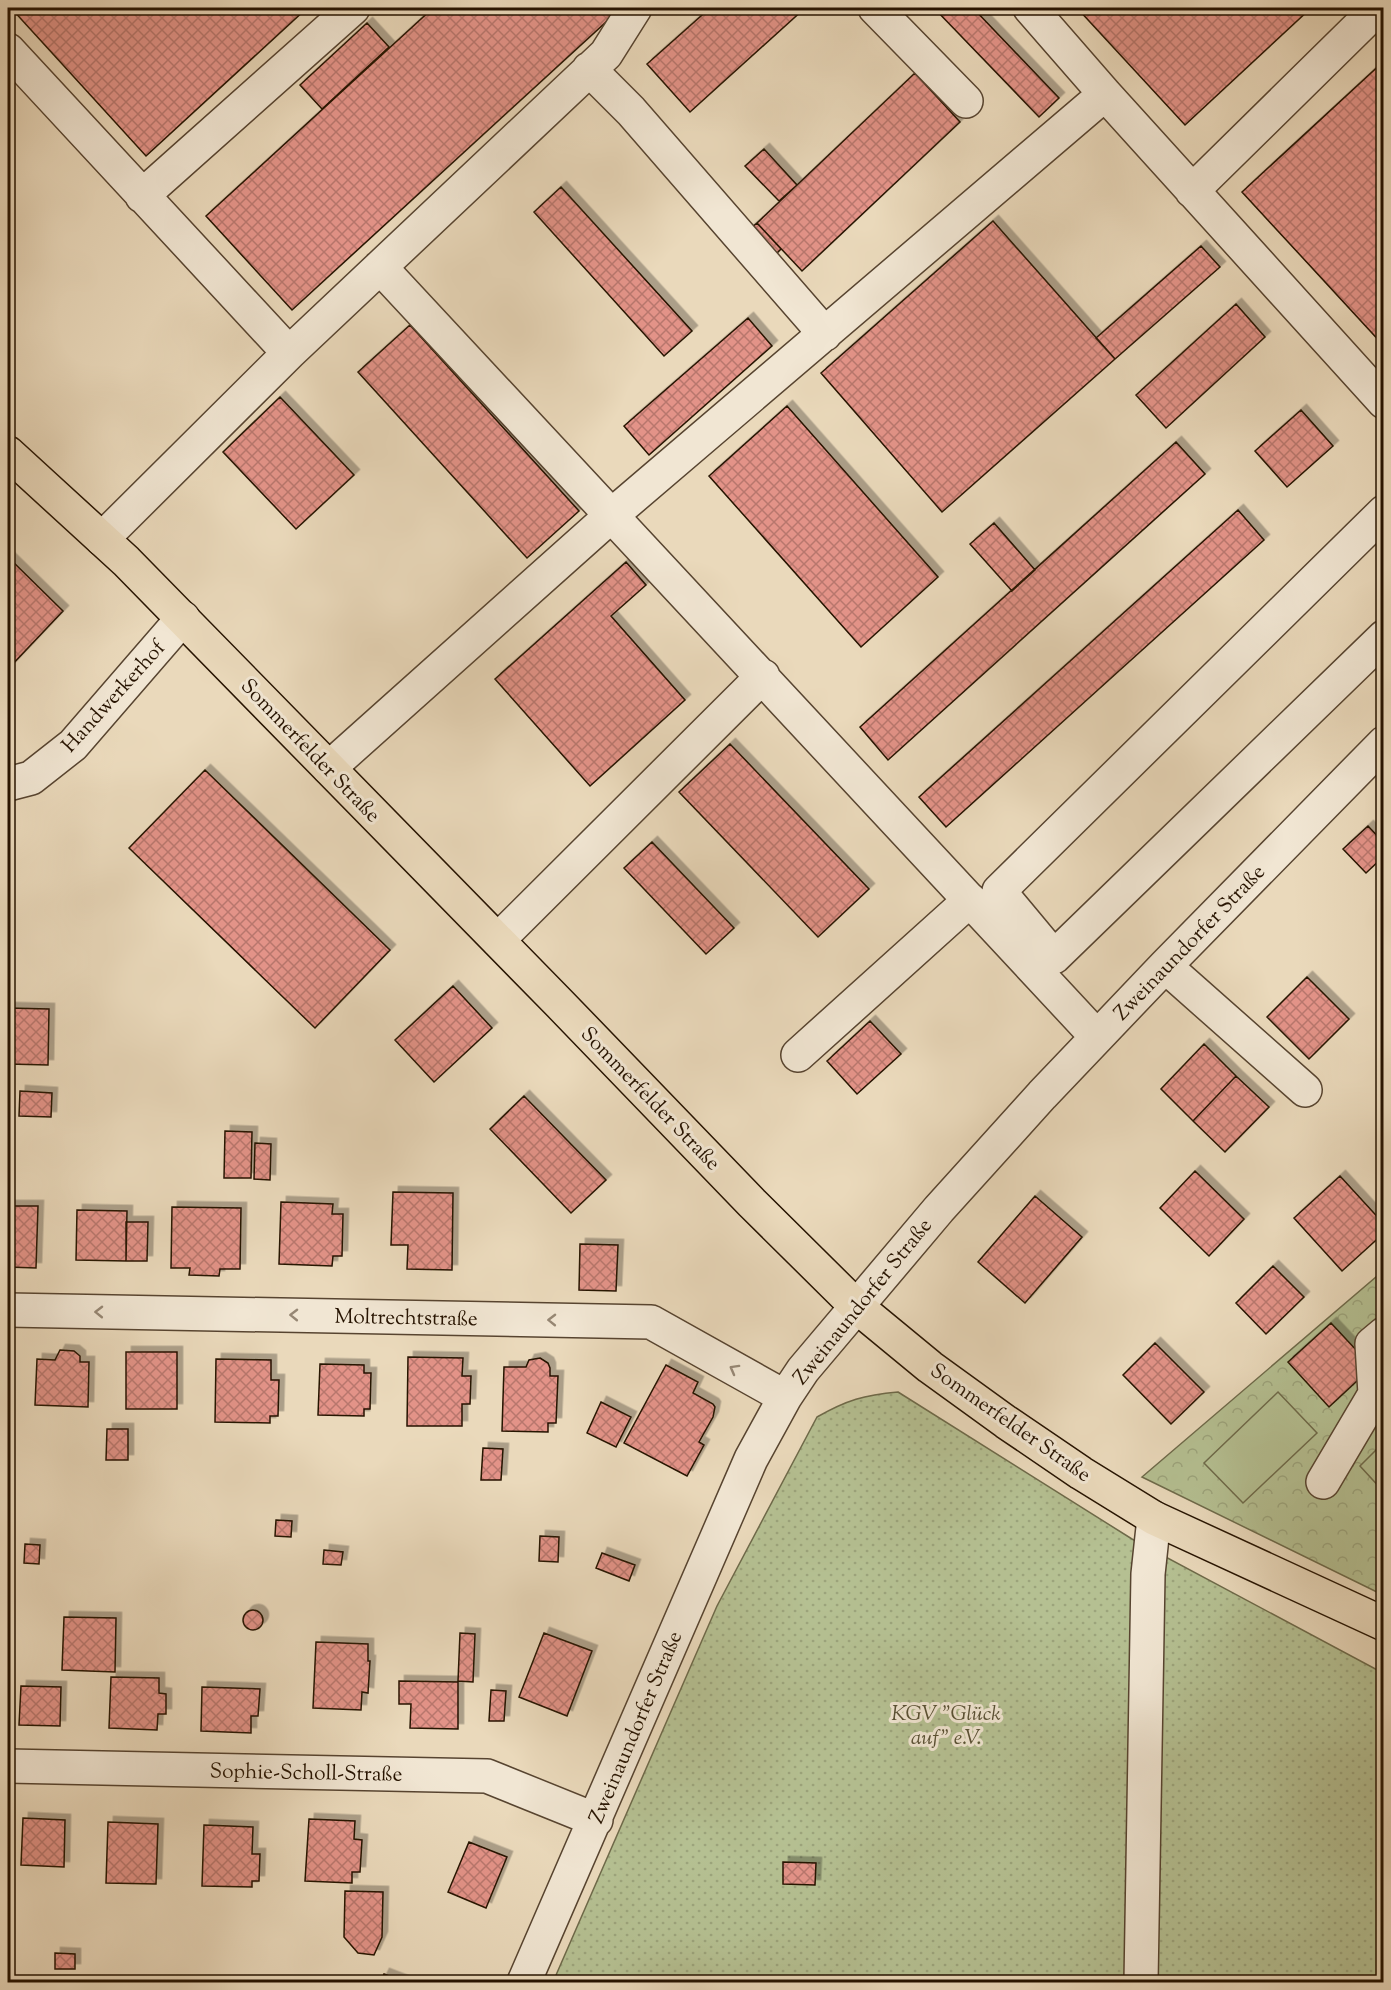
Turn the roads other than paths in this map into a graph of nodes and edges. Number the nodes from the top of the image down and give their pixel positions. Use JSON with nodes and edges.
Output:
{"nodes":[{"id":1,"x":352,"y":8,"type":"edge"},
{"id":2,"x":635,"y":8,"type":"edge"},
{"id":3,"x":875,"y":8,"type":"edge"},
{"id":4,"x":1030,"y":8,"type":"edge"},
{"id":5,"x":1378,"y":8,"type":"edge"},
{"id":6,"x":8,"y":50,"type":"edge"},
{"id":7,"x":589,"y":69,"type":"junction"},
{"id":8,"x":1105,"y":94,"type":"junction"},
{"id":9,"x":966,"y":101,"type":"dead end"},
{"id":10,"x":1192,"y":191,"type":"junction"},
{"id":11,"x":142,"y":196,"type":"junction"},
{"id":12,"x":380,"y":267,"type":"junction"},
{"id":13,"x":825,"y":334,"type":"junction"},
{"id":14,"x":289,"y":353,"type":"junction"},
{"id":15,"x":1383,"y":402,"type":"edge"},
{"id":16,"x":8,"y":453,"type":"edge"},
{"id":17,"x":1383,"y":512,"type":"edge"},
{"id":18,"x":612,"y":515,"type":"junction"},
{"id":19,"x":102,"y":539,"type":"junction"},
{"id":20,"x":183,"y":618,"type":"junction"},
{"id":21,"x":1383,"y":637,"type":"edge"},
{"id":22,"x":762,"y":676,"type":"junction"},
{"id":23,"x":1383,"y":743,"type":"edge"},
{"id":24,"x":329,"y":768,"type":"junction"},
{"id":25,"x":8,"y":784,"type":"edge"},
{"id":26,"x":970,"y":900,"type":"junction"},
{"id":27,"x":498,"y":940,"type":"junction"},
{"id":28,"x":1165,"y":966,"type":"junction"},
{"id":29,"x":1097,"y":1037,"type":"junction"},
{"id":30,"x":798,"y":1055,"type":"dead end"},
{"id":31,"x":1305,"y":1090,"type":"dead end"},
{"id":32,"x":856,"y":1306,"type":"junction"},
{"id":33,"x":8,"y":1310,"type":"edge"},
{"id":34,"x":1383,"y":1334,"type":"edge"},
{"id":35,"x":785,"y":1397,"type":"junction"},
{"id":36,"x":1323,"y":1482,"type":"dead end"},
{"id":37,"x":1154,"y":1518,"type":"junction"},
{"id":38,"x":1383,"y":1624,"type":"edge"},
{"id":39,"x":8,"y":1767,"type":"edge"},
{"id":40,"x":596,"y":1820,"type":"junction"},
{"id":41,"x":524,"y":1983,"type":"edge"},
{"id":42,"x":1141,"y":1983,"type":"edge"}],
"edges":[{"from":1,"to":11,"type":"street"},
{"from":2,"to":7,"type":"street"},
{"from":3,"to":9,"type":"street"},
{"from":4,"to":8,"type":"street"},
{"from":5,"to":10,"type":"street"},
{"from":6,"to":11,"type":"street"},
{"from":7,"to":12,"type":"street"},
{"from":7,"to":13,"type":"street"},
{"from":8,"to":10,"type":"street"},
{"from":8,"to":13,"type":"street"},
{"from":10,"to":15,"type":"street"},
{"from":11,"to":14,"type":"street"},
{"from":12,"to":14,"type":"street"},
{"from":12,"to":18,"type":"street"},
{"from":13,"to":18,"type":"street"},
{"from":14,"to":19,"type":"street"},
{"from":16,"to":19,"type":"main road","name":"Sommerfelder Straße"},
{"from":17,"to":21,"type":"street"},
{"from":18,"to":22,"type":"street"},
{"from":18,"to":24,"type":"street"},
{"from":19,"to":20,"type":"main road","name":"Sommerfelder Straße"},
{"from":20,"to":24,"type":"main road","name":"Sommerfelder Straße"},
{"from":20,"to":25,"type":"street","name":"Handwerkerhof"},
{"from":22,"to":26,"type":"street"},
{"from":22,"to":27,"type":"street"},
{"from":23,"to":28,"type":"street","name":"Zweinaundorfer Straße"},
{"from":24,"to":27,"type":"main road","name":"Sommerfelder Straße"},
{"from":26,"to":29,"type":"street"},
{"from":26,"to":30,"type":"street"},
{"from":27,"to":32,"type":"main road","name":"Sommerfelder Straße"},
{"from":28,"to":29,"type":"street","name":"Zweinaundorfer Straße"},
{"from":28,"to":31,"type":"street"},
{"from":29,"to":32,"type":"street","name":"Zweinaundorfer Straße"},
{"from":32,"to":35,"type":"street","name":"Zweinaundorfer Straße"},
{"from":32,"to":37,"type":"main road","name":"Sommerfelder Straße"},
{"from":35,"to":33,"type":"street","name":"Moltrechtstraße","one_way":true},
{"from":34,"to":36,"type":"street"},
{"from":35,"to":40,"type":"street","name":"Zweinaundorfer Straße"},
{"from":37,"to":38,"type":"main road","name":"Sommerfelder Straße"},
{"from":37,"to":42,"type":"street"},
{"from":39,"to":40,"type":"street","name":"Sophie-Scholl-Straße"},
{"from":40,"to":41,"type":"street","name":"Zweinaundorfer Straße"}]}
